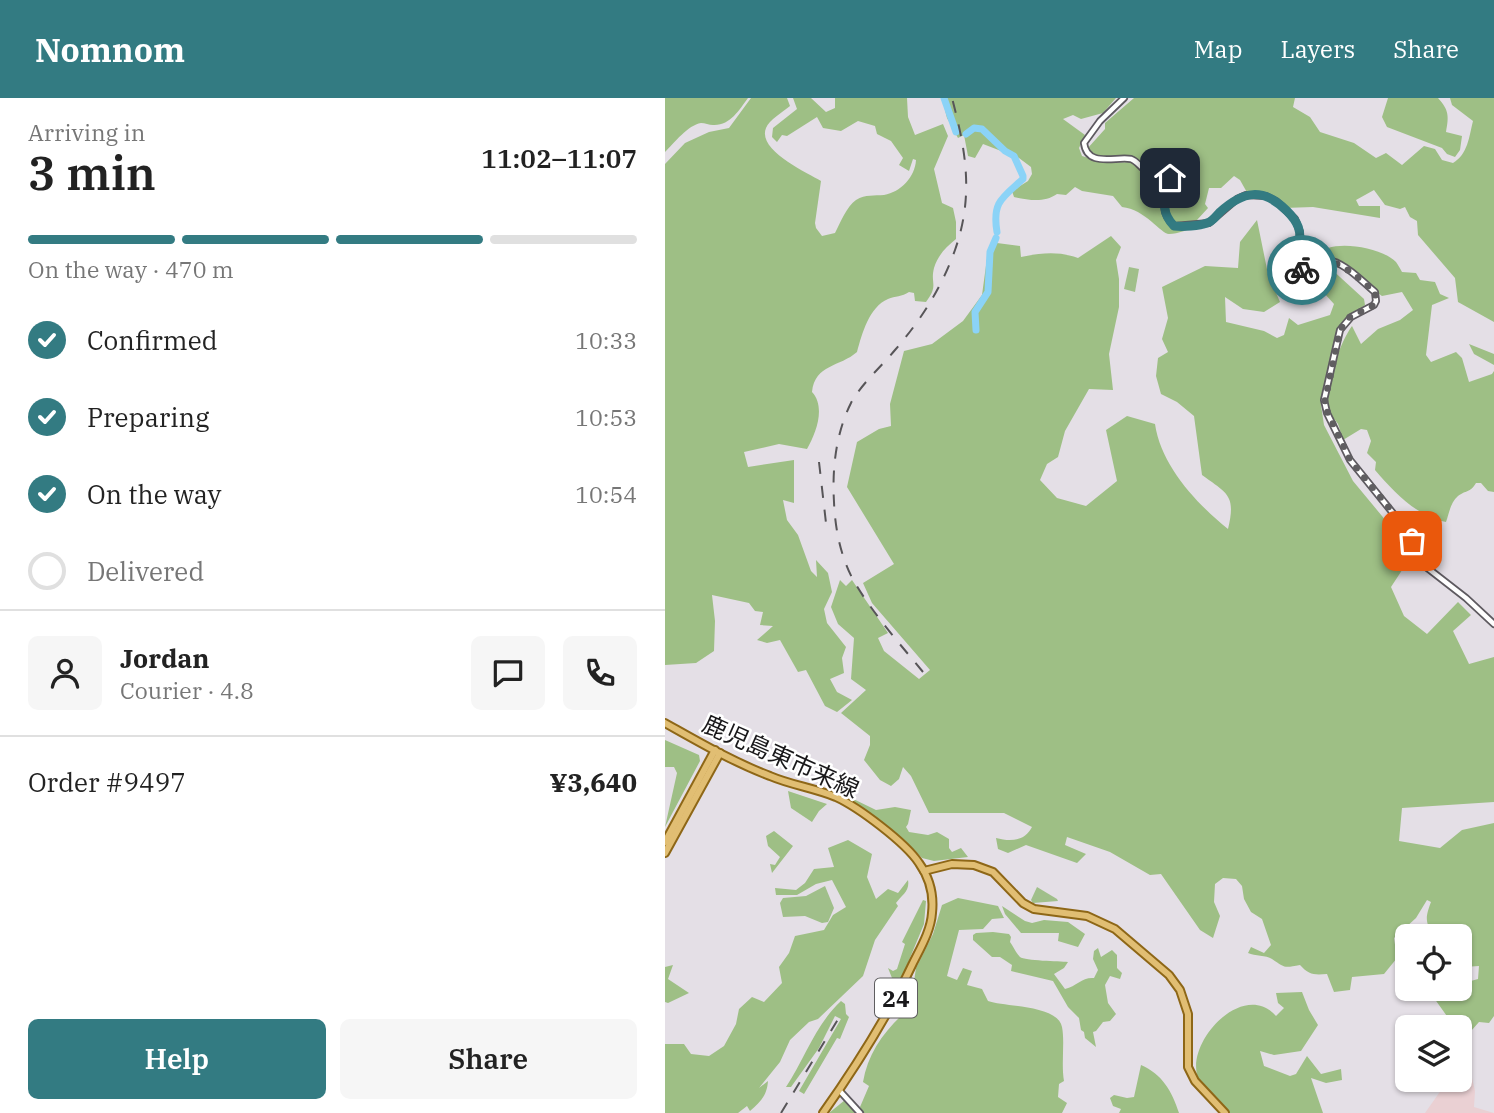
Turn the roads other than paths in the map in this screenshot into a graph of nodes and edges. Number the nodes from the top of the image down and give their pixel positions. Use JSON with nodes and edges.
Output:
{"nodes":[{"id":1,"x":1124,"y":98,"type":"edge"},
{"id":2,"x":1494,"y":624,"type":"edge"},
{"id":3,"x":665,"y":723,"type":"edge"},
{"id":4,"x":718,"y":752,"type":"junction"},
{"id":5,"x":665,"y":842,"type":"edge"},
{"id":6,"x":665,"y":853,"type":"edge"},
{"id":7,"x":924,"y":871,"type":"junction"},
{"id":8,"x":839,"y":1090,"type":"junction"},
{"id":9,"x":823,"y":1113,"type":"edge"},
{"id":10,"x":860,"y":1113,"type":"edge"},
{"id":11,"x":1225,"y":1113,"type":"edge"}],
"edges":[{"from":1,"to":2,"type":"street"},
{"from":3,"to":4,"type":"main road","name":"鹿児島東市来線","number":"24"},
{"from":4,"to":5,"type":"main road"},
{"from":4,"to":6,"type":"main road"},
{"from":4,"to":7,"type":"main road","name":"鹿児島東市来線","number":"24"},
{"from":7,"to":8,"type":"main road","name":"鹿児島東市来線","number":"24"},
{"from":7,"to":11,"type":"main road"},
{"from":8,"to":9,"type":"main road","name":"鹿児島東市来線","number":"24"},
{"from":8,"to":10,"type":"street"}]}
